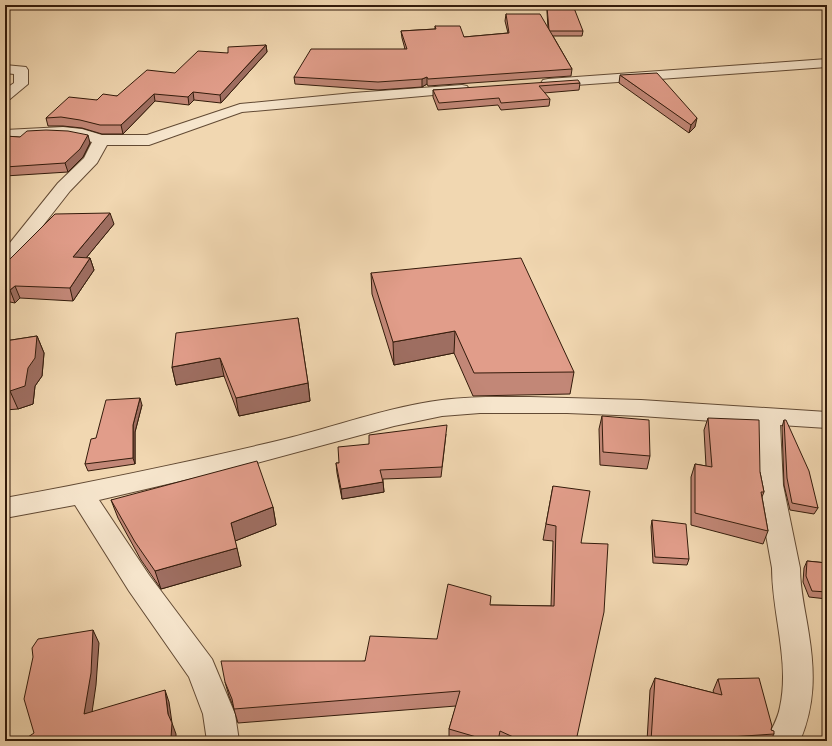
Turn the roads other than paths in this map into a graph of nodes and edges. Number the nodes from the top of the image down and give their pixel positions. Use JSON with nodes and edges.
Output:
{"nodes":[{"id":1,"x":827,"y":63,"type":"edge"},
{"id":2,"x":5,"y":68,"type":"edge"},
{"id":3,"x":535,"y":84,"type":"edge"},
{"id":4,"x":472,"y":88,"type":"edge"},
{"id":5,"x":5,"y":96,"type":"edge"},
{"id":6,"x":5,"y":135,"type":"edge"},
{"id":7,"x":101,"y":140,"type":"junction"},
{"id":8,"x":5,"y":261,"type":"edge"},
{"id":9,"x":768,"y":417,"type":"junction"},
{"id":10,"x":827,"y":420,"type":"edge"},
{"id":11,"x":82,"y":494,"type":"junction"},
{"id":12,"x":5,"y":508,"type":"edge"},
{"id":13,"x":223,"y":741,"type":"edge"},
{"id":14,"x":782,"y":741,"type":"edge"}],
"edges":[{"from":1,"to":3,"type":"street"},
{"from":2,"to":5,"type":"street"},
{"from":4,"to":7,"type":"street"},
{"from":6,"to":7,"type":"street"},
{"from":7,"to":8,"type":"street"},
{"from":9,"to":10,"type":"street"},
{"from":9,"to":11,"type":"street"},
{"from":9,"to":14,"type":"street"},
{"from":11,"to":12,"type":"street"},
{"from":11,"to":13,"type":"street"}]}
